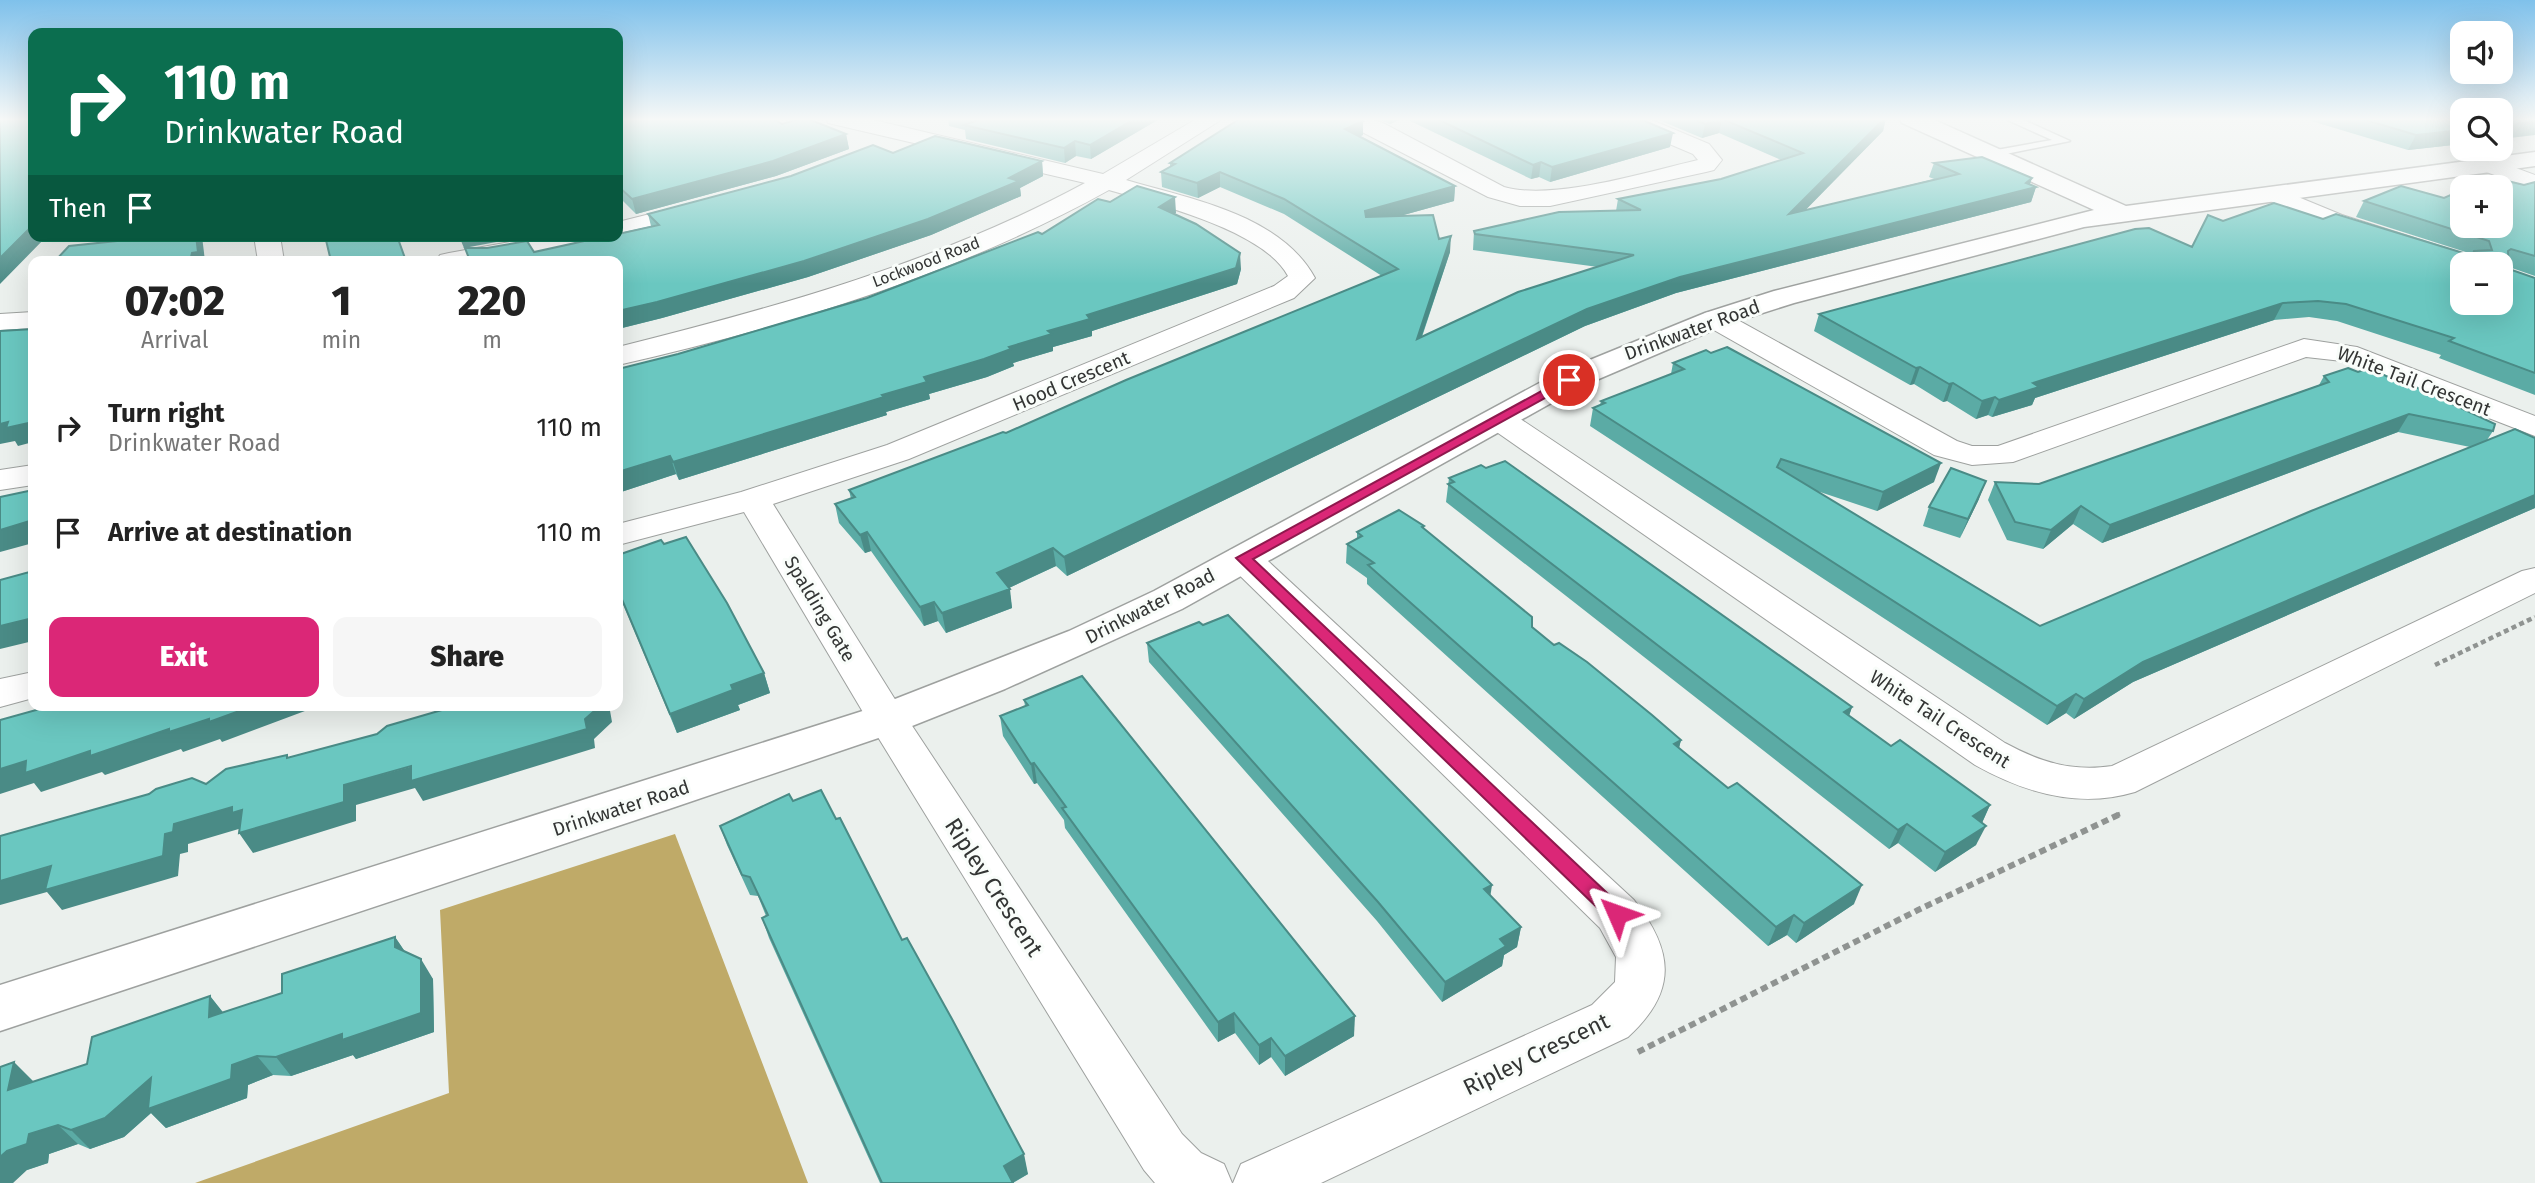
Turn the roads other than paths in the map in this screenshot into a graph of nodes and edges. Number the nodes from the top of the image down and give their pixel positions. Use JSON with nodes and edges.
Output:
{"nodes":[{"id":1,"x":1070,"y":173,"type":"edge"},
{"id":2,"x":1118,"y":173,"type":"edge"},
{"id":3,"x":1460,"y":173,"type":"edge"},
{"id":4,"x":1668,"y":173,"type":"edge"},
{"id":5,"x":2036,"y":173,"type":"edge"},
{"id":6,"x":2428,"y":173,"type":"edge"},
{"id":7,"x":2510,"y":173,"type":"edge"},
{"id":8,"x":1105,"y":181,"type":"junction"},
{"id":9,"x":2535,"y":183,"type":"edge"},
{"id":10,"x":2274,"y":194,"type":"junction"},
{"id":11,"x":724,"y":202,"type":"edge"},
{"id":12,"x":2119,"y":212,"type":"junction"},
{"id":13,"x":623,"y":228,"type":"edge"},
{"id":14,"x":554,"y":242,"type":"edge"},
{"id":15,"x":477,"y":256,"type":"edge"},
{"id":16,"x":2450,"y":258,"type":"edge"},
{"id":17,"x":1715,"y":319,"type":"junction"},
{"id":18,"x":28,"y":320,"type":"edge"},
{"id":19,"x":0,"y":322,"type":"edge"},
{"id":20,"x":623,"y":355,"type":"edge"},
{"id":21,"x":1499,"y":419,"type":"junction"},
{"id":22,"x":2535,"y":427,"type":"edge"},
{"id":23,"x":28,"y":476,"type":"edge"},
{"id":24,"x":0,"y":480,"type":"edge"},
{"id":25,"x":753,"y":499,"type":"junction"},
{"id":26,"x":623,"y":534,"type":"edge"},
{"id":27,"x":1243,"y":558,"type":"junction"},
{"id":28,"x":2535,"y":579,"type":"edge"},
{"id":29,"x":28,"y":686,"type":"edge"},
{"id":30,"x":0,"y":693,"type":"edge"},
{"id":31,"x":887,"y":719,"type":"junction"},
{"id":32,"x":0,"y":1008,"type":"edge"},
{"id":33,"x":1204,"y":1183,"type":"edge"},
{"id":34,"x":1261,"y":1183,"type":"edge"}],
"edges":[{"from":1,"to":8,"type":"street"},
{"from":2,"to":8,"type":"street","name":"Lockwood Road"},
{"from":3,"to":4,"type":"street"},
{"from":5,"to":12,"type":"street"},
{"from":6,"to":10,"type":"street","name":"Drinkwater Road"},
{"from":7,"to":9,"type":"street"},
{"from":8,"to":20,"type":"street","name":"Lockwood Road"},
{"from":8,"to":25,"type":"street","name":"Hood Crescent"},
{"from":10,"to":12,"type":"street","name":"Drinkwater Road"},
{"from":10,"to":16,"type":"street"},
{"from":11,"to":13,"type":"street"},
{"from":12,"to":17,"type":"street","name":"Drinkwater Road"},
{"from":14,"to":15,"type":"street"},
{"from":17,"to":21,"type":"street","name":"Drinkwater Road"},
{"from":17,"to":22,"type":"street","name":"White Tail Crescent"},
{"from":18,"to":19,"type":"street"},
{"from":21,"to":27,"type":"street","name":"Drinkwater Road"},
{"from":21,"to":28,"type":"street","name":"White Tail Crescent"},
{"from":23,"to":24,"type":"street"},
{"from":25,"to":26,"type":"street","name":"Hood Crescent"},
{"from":25,"to":31,"type":"street","name":"Spalding Gate"},
{"from":27,"to":31,"type":"street","name":"Drinkwater Road"},
{"from":27,"to":34,"type":"street","name":"Ripley Crescent"},
{"from":29,"to":30,"type":"street"},
{"from":31,"to":32,"type":"street","name":"Drinkwater Road"},
{"from":31,"to":33,"type":"street","name":"Ripley Crescent"}]}
